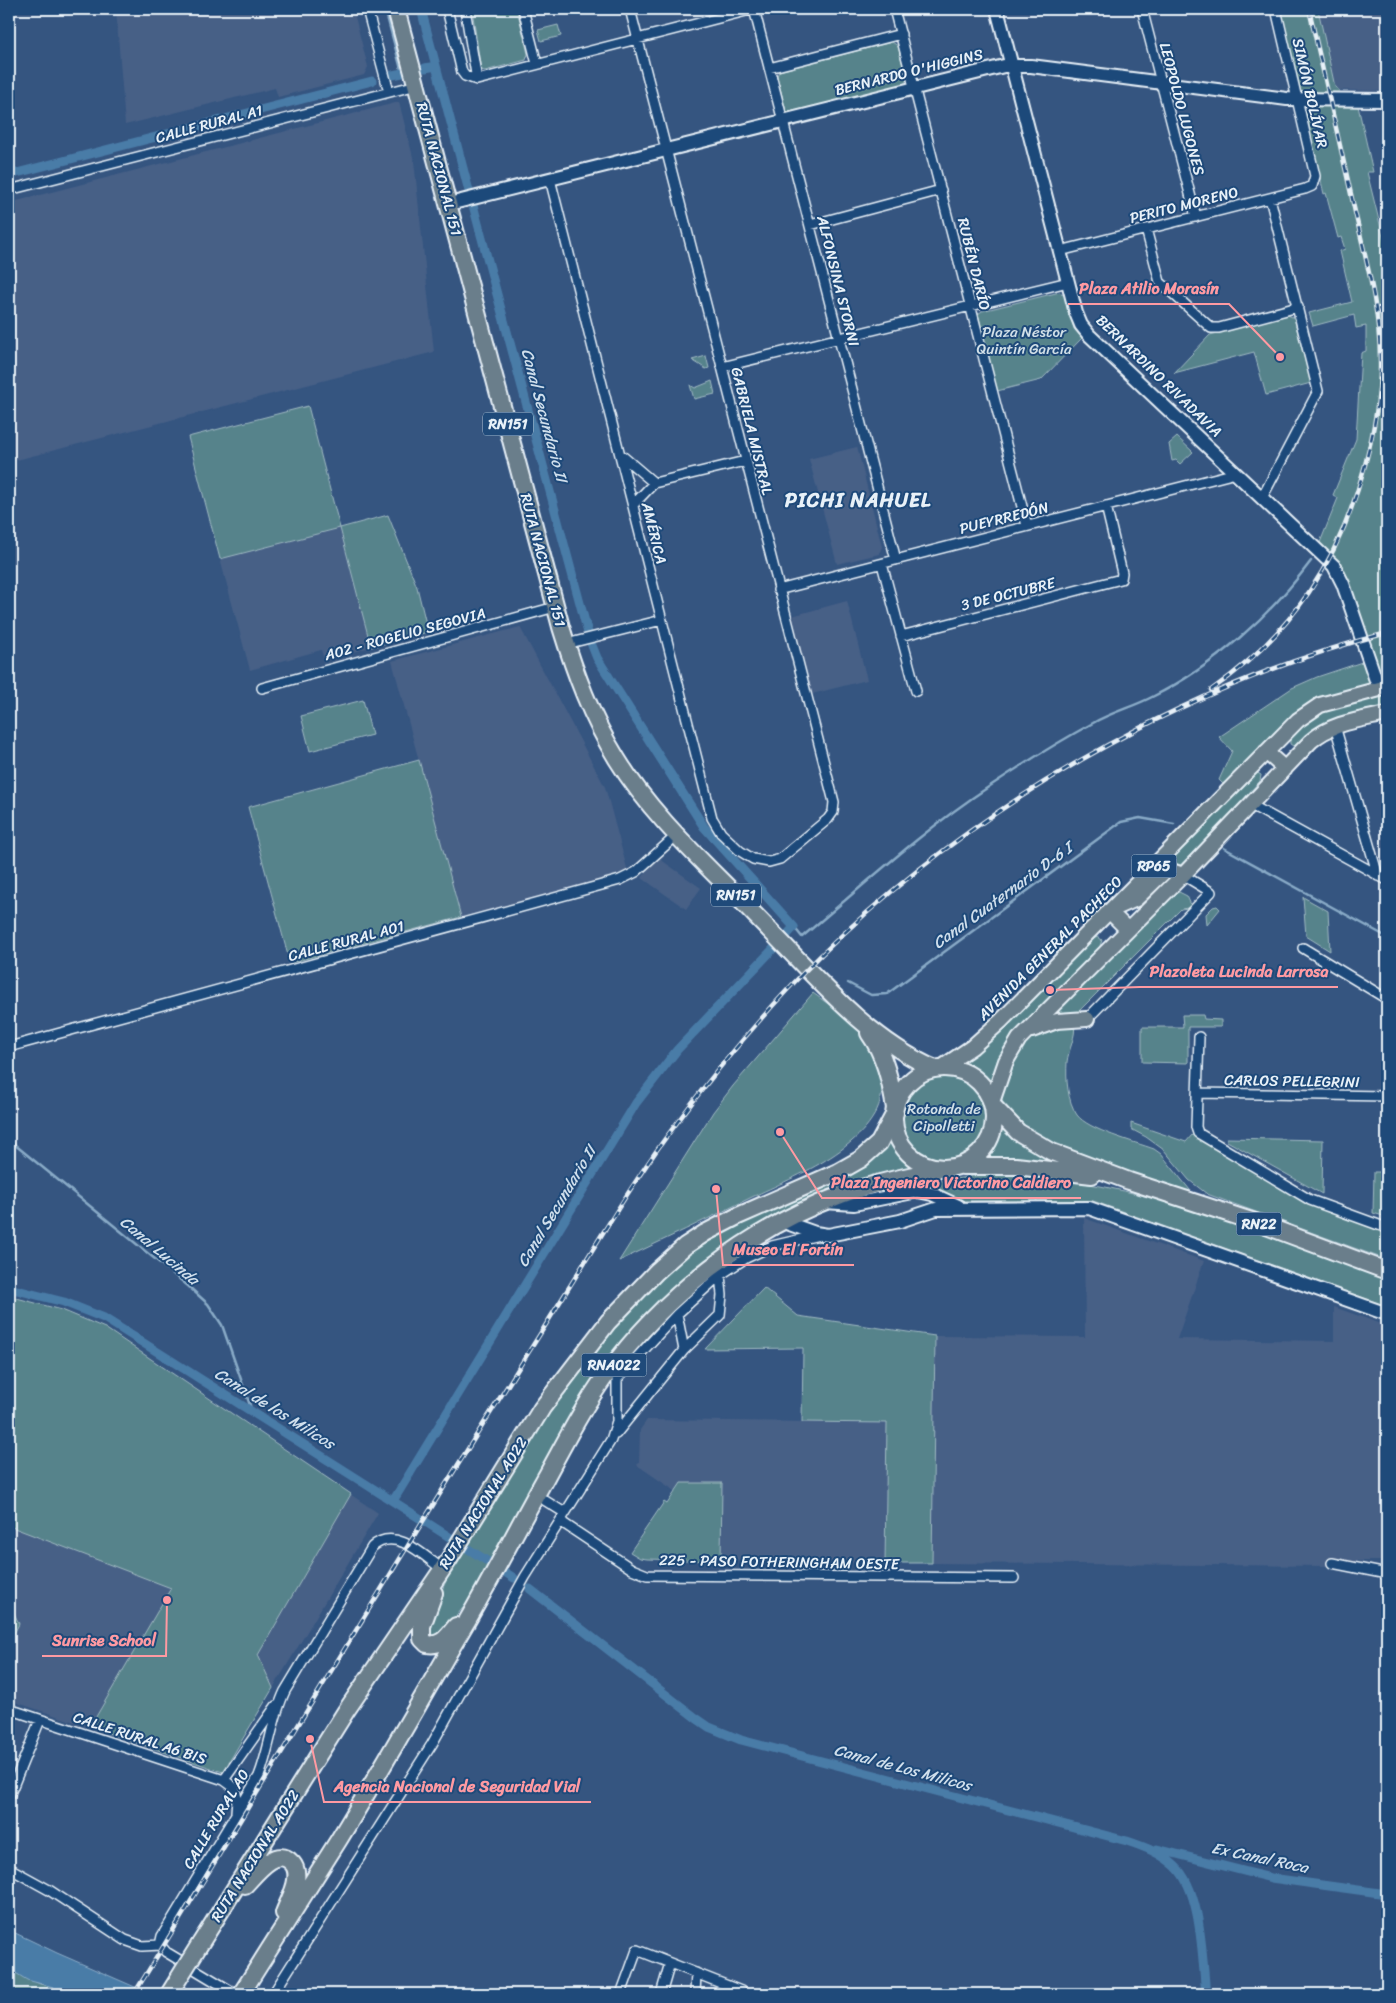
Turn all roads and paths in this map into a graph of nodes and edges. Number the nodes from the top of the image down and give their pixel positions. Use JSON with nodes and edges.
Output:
{"nodes":[{"id":1,"x":367,"y":9,"type":"edge"},
{"id":2,"x":396,"y":9,"type":"edge"},
{"id":3,"x":447,"y":9,"type":"edge"},
{"id":4,"x":465,"y":9,"type":"edge"},
{"id":5,"x":523,"y":9,"type":"edge"},
{"id":6,"x":630,"y":9,"type":"edge"},
{"id":7,"x":754,"y":9,"type":"edge"},
{"id":8,"x":894,"y":9,"type":"edge"},
{"id":9,"x":997,"y":9,"type":"edge"},
{"id":10,"x":1142,"y":9,"type":"edge"},
{"id":11,"x":1276,"y":9,"type":"edge"},
{"id":12,"x":901,"y":34,"type":"junction"},
{"id":13,"x":638,"y":39,"type":"junction"},
{"id":14,"x":537,"y":64,"type":"junction"},
{"id":15,"x":1012,"y":65,"type":"junction"},
{"id":16,"x":769,"y":68,"type":"junction"},
{"id":17,"x":477,"y":80,"type":"junction"},
{"id":18,"x":1161,"y":82,"type":"junction"},
{"id":19,"x":417,"y":85,"type":"junction"},
{"id":20,"x":914,"y":87,"type":"junction"},
{"id":21,"x":389,"y":92,"type":"junction"},
{"id":22,"x":1297,"y":100,"type":"junction"},
{"id":23,"x":1387,"y":100,"type":"edge"},
{"id":24,"x":783,"y":120,"type":"junction"},
{"id":25,"x":666,"y":150,"type":"junction"},
{"id":26,"x":550,"y":179,"type":"junction"},
{"id":27,"x":1313,"y":184,"type":"joint"},
{"id":28,"x":9,"y":190,"type":"edge"},
{"id":29,"x":941,"y":190,"type":"junction"},
{"id":30,"x":1270,"y":198,"type":"junction"},
{"id":31,"x":449,"y":204,"type":"junction"},
{"id":32,"x":1196,"y":217,"type":"junction"},
{"id":33,"x":810,"y":225,"type":"junction"},
{"id":34,"x":1146,"y":229,"type":"junction"},
{"id":35,"x":1060,"y":251,"type":"junction"},
{"id":36,"x":1068,"y":282,"type":"junction"},
{"id":37,"x":970,"y":306,"type":"junction"},
{"id":38,"x":1298,"y":308,"type":"junction"},
{"id":39,"x":839,"y":338,"type":"junction"},
{"id":40,"x":722,"y":367,"type":"junction"},
{"id":41,"x":620,"y":454,"type":"junction"},
{"id":42,"x":745,"y":461,"type":"junction"},
{"id":43,"x":1236,"y":473,"type":"junction"},
{"id":44,"x":654,"y":483,"type":"junction"},
{"id":45,"x":1262,"y":498,"type":"junction"},
{"id":46,"x":633,"y":505,"type":"junction"},
{"id":47,"x":1106,"y":506,"type":"junction"},
{"id":48,"x":1027,"y":526,"type":"junction"},
{"id":49,"x":896,"y":560,"type":"junction"},
{"id":50,"x":882,"y":564,"type":"junction"},
{"id":51,"x":778,"y":590,"type":"junction"},
{"id":52,"x":555,"y":607,"type":"junction"},
{"id":53,"x":662,"y":620,"type":"junction"},
{"id":54,"x":901,"y":636,"type":"junction"},
{"id":55,"x":566,"y":644,"type":"junction"},
{"id":56,"x":262,"y":688,"type":"dead end"},
{"id":57,"x":1383,"y":688,"type":"edge"},
{"id":58,"x":916,"y":691,"type":"dead end"},
{"id":59,"x":1387,"y":714,"type":"edge"},
{"id":60,"x":1335,"y":726,"type":"junction"},
{"id":61,"x":1266,"y":752,"type":"junction"},
{"id":62,"x":1285,"y":769,"type":"junction"},
{"id":63,"x":1251,"y":804,"type":"junction"},
{"id":64,"x":677,"y":835,"type":"junction"},
{"id":65,"x":772,"y":862,"type":"joint"},
{"id":66,"x":1183,"y":875,"type":"junction"},
{"id":67,"x":1378,"y":876,"type":"junction"},
{"id":68,"x":1387,"y":880,"type":"edge"},
{"id":69,"x":1109,"y":911,"type":"junction"},
{"id":70,"x":1128,"y":930,"type":"junction"},
{"id":71,"x":1303,"y":948,"type":"dead end"},
{"id":72,"x":1387,"y":1000,"type":"edge"},
{"id":73,"x":1087,"y":1019,"type":"joint"},
{"id":74,"x":860,"y":1021,"type":"junction"},
{"id":75,"x":1199,"y":1037,"type":"dead end"},
{"id":76,"x":1019,"y":1039,"type":"junction"},
{"id":77,"x":9,"y":1047,"type":"edge"},
{"id":78,"x":938,"y":1069,"type":"junction"},
{"id":79,"x":1197,"y":1093,"type":"junction"},
{"id":80,"x":1387,"y":1096,"type":"edge"},
{"id":81,"x":993,"y":1104,"type":"junction"},
{"id":82,"x":895,"y":1111,"type":"junction"},
{"id":83,"x":950,"y":1167,"type":"junction"},
{"id":84,"x":1129,"y":1181,"type":"junction"},
{"id":85,"x":911,"y":1191,"type":"junction"},
{"id":86,"x":823,"y":1202,"type":"junction"},
{"id":87,"x":962,"y":1208,"type":"junction"},
{"id":88,"x":919,"y":1214,"type":"junction"},
{"id":89,"x":784,"y":1222,"type":"junction"},
{"id":90,"x":1387,"y":1228,"type":"edge"},
{"id":91,"x":820,"y":1235,"type":"junction"},
{"id":92,"x":1387,"y":1271,"type":"edge"},
{"id":93,"x":720,"y":1275,"type":"junction"},
{"id":94,"x":676,"y":1314,"type":"junction"},
{"id":95,"x":1387,"y":1314,"type":"edge"},
{"id":96,"x":684,"y":1350,"type":"junction"},
{"id":97,"x":617,"y":1361,"type":"junction"},
{"id":98,"x":617,"y":1379,"type":"junction"},
{"id":99,"x":611,"y":1440,"type":"junction"},
{"id":100,"x":536,"y":1495,"type":"junction"},
{"id":101,"x":563,"y":1517,"type":"junction"},
{"id":102,"x":1332,"y":1563,"type":"dead end"},
{"id":103,"x":445,"y":1565,"type":"junction"},
{"id":104,"x":1387,"y":1574,"type":"edge"},
{"id":105,"x":1014,"y":1578,"type":"dead end"},
{"id":106,"x":480,"y":1597,"type":"junction"},
{"id":107,"x":280,"y":1701,"type":"junction"},
{"id":108,"x":9,"y":1709,"type":"edge"},
{"id":109,"x":40,"y":1720,"type":"junction"},
{"id":110,"x":224,"y":1780,"type":"junction"},
{"id":111,"x":9,"y":1796,"type":"edge"},
{"id":112,"x":236,"y":1814,"type":"junction"},
{"id":113,"x":9,"y":1868,"type":"edge"},
{"id":114,"x":224,"y":1906,"type":"junction"},
{"id":115,"x":160,"y":1944,"type":"junction"},
{"id":116,"x":270,"y":1950,"type":"junction"},
{"id":117,"x":670,"y":1963,"type":"junction"},
{"id":118,"x":696,"y":1973,"type":"junction"},
{"id":119,"x":169,"y":1994,"type":"edge"},
{"id":120,"x":236,"y":1994,"type":"edge"},
{"id":121,"x":242,"y":1994,"type":"edge"},
{"id":122,"x":273,"y":1994,"type":"edge"},
{"id":123,"x":621,"y":1994,"type":"edge"},
{"id":124,"x":661,"y":1994,"type":"edge"},
{"id":125,"x":695,"y":1994,"type":"edge"},
{"id":126,"x":741,"y":1994,"type":"edge"}],
"edges":[{"from":1,"to":21,"type":"street"},
{"from":2,"to":19,"type":"highway","name":"RUTA NACIONAL 151","number":"RN151"},
{"from":3,"to":17,"type":"street"},
{"from":4,"to":17,"type":"street"},
{"from":5,"to":14,"type":"street"},
{"from":6,"to":13,"type":"street","name":"GABRIELA MISTRAL"},
{"from":7,"to":13,"type":"street"},
{"from":7,"to":16,"type":"street","name":"ALFONSINA STORNI"},
{"from":8,"to":12,"type":"street","name":"RUBÉN DARÍO"},
{"from":9,"to":15,"type":"main road","name":"BERNARDINO RIVADAVIA"},
{"from":10,"to":18,"type":"street","name":"LEOPOLDO LUGONES"},
{"from":11,"to":22,"type":"street","name":"SIMÓN BOLÍVAR"},
{"from":12,"to":16,"type":"street"},
{"from":12,"to":20,"type":"street","name":"RUBÉN DARÍO"},
{"from":13,"to":14,"type":"street"},
{"from":13,"to":25,"type":"street","name":"GABRIELA MISTRAL"},
{"from":14,"to":17,"type":"street"},
{"from":15,"to":18,"type":"main road","name":"BERNARDO O'HIGGINS"},
{"from":15,"to":20,"type":"main road","name":"BERNARDO O'HIGGINS"},
{"from":15,"to":35,"type":"main road","name":"BERNARDINO RIVADAVIA"},
{"from":16,"to":24,"type":"street","name":"ALFONSINA STORNI"},
{"from":18,"to":22,"type":"main road","name":"BERNARDO O'HIGGINS"},
{"from":18,"to":32,"type":"street","name":"LEOPOLDO LUGONES"},
{"from":19,"to":21,"type":"street","name":"CALLE RURAL A1"},
{"from":19,"to":31,"type":"highway","name":"RUTA NACIONAL 151","number":"RN151"},
{"from":20,"to":24,"type":"main road","name":"BERNARDO O'HIGGINS"},
{"from":20,"to":29,"type":"street","name":"RUBÉN DARÍO"},
{"from":21,"to":28,"type":"street","name":"CALLE RURAL A1"},
{"from":22,"to":23,"type":"main road","name":"BERNARDO O'HIGGINS"},
{"from":22,"to":27,"type":"street","name":"SIMÓN BOLÍVAR"},
{"from":24,"to":25,"type":"main road","name":"BERNARDO O'HIGGINS"},
{"from":24,"to":33,"type":"street","name":"ALFONSINA STORNI"},
{"from":25,"to":26,"type":"main road","name":"BERNARDO O'HIGGINS"},
{"from":25,"to":40,"type":"street","name":"GABRIELA MISTRAL"},
{"from":26,"to":31,"type":"main road","name":"BERNARDO O'HIGGINS"},
{"from":26,"to":41,"type":"street","name":"AMÉRICA"},
{"from":27,"to":30,"type":"street","name":"PERITO MORENO"},
{"from":29,"to":33,"type":"street"},
{"from":29,"to":37,"type":"street","name":"RUBÉN DARÍO"},
{"from":30,"to":32,"type":"street","name":"PERITO MORENO"},
{"from":30,"to":38,"type":"street"},
{"from":31,"to":52,"type":"highway","name":"RUTA NACIONAL 151","number":"RN151"},
{"from":32,"to":34,"type":"street","name":"PERITO MORENO"},
{"from":33,"to":39,"type":"street","name":"ALFONSINA STORNI"},
{"from":34,"to":35,"type":"street","name":"PERITO MORENO"},
{"from":34,"to":38,"type":"street"},
{"from":35,"to":36,"type":"main road","name":"BERNARDINO RIVADAVIA"},
{"from":36,"to":37,"type":"street"},
{"from":36,"to":43,"type":"main road","name":"BERNARDINO RIVADAVIA"},
{"from":37,"to":39,"type":"street"},
{"from":37,"to":48,"type":"street","name":"RUBÉN DARÍO"},
{"from":38,"to":45,"type":"street"},
{"from":39,"to":40,"type":"street"},
{"from":39,"to":49,"type":"street","name":"ALFONSINA STORNI"},
{"from":40,"to":42,"type":"street","name":"GABRIELA MISTRAL"},
{"from":41,"to":44,"type":"street"},
{"from":41,"to":46,"type":"street","name":"AMÉRICA"},
{"from":42,"to":44,"type":"street"},
{"from":42,"to":51,"type":"street","name":"GABRIELA MISTRAL"},
{"from":43,"to":45,"type":"main road","name":"BERNARDINO RIVADAVIA"},
{"from":43,"to":47,"type":"street","name":"PUEYRREDÓN"},
{"from":44,"to":46,"type":"street"},
{"from":45,"to":57,"type":"main road","name":"BERNARDINO RIVADAVIA"},
{"from":46,"to":53,"type":"street","name":"AMÉRICA"},
{"from":47,"to":48,"type":"street","name":"PUEYRREDÓN"},
{"from":47,"to":54,"type":"street","name":"3 DE OCTUBRE"},
{"from":48,"to":49,"type":"street","name":"PUEYRREDÓN"},
{"from":49,"to":50,"type":"street","name":"PUEYRREDÓN"},
{"from":50,"to":51,"type":"street","name":"PUEYRREDÓN"},
{"from":50,"to":54,"type":"street"},
{"from":51,"to":65,"type":"street","name":"GABRIELA MISTRAL"},
{"from":52,"to":55,"type":"highway","name":"RUTA NACIONAL 151","number":"RN151"},
{"from":52,"to":56,"type":"street","name":"A02 - ROGELIO SEGOVIA"},
{"from":53,"to":55,"type":"street"},
{"from":53,"to":65,"type":"street","name":"AMÉRICA"},
{"from":54,"to":58,"type":"street"},
{"from":55,"to":64,"type":"highway","name":"RUTA NACIONAL 151","number":"RN151"},
{"from":57,"to":61,"type":"main road","name":"AVENIDA GENERAL PACHECO","number":"RP65"},
{"from":59,"to":60,"type":"main road","number":"RP65"},
{"from":60,"to":62,"type":"main road","number":"RP65"},
{"from":60,"to":67,"type":"street"},
{"from":61,"to":62,"type":"main road"},
{"from":61,"to":69,"type":"main road","name":"AVENIDA GENERAL PACHECO","number":"RP65"},
{"from":62,"to":63,"type":"main road","number":"RP65"},
{"from":63,"to":66,"type":"main road","number":"RP65"},
{"from":63,"to":67,"type":"street"},
{"from":64,"to":74,"type":"highway","name":"RUTA NACIONAL 151","number":"RN151"},
{"from":64,"to":77,"type":"street","name":"CALLE RURAL A01"},
{"from":66,"to":69,"type":"main road"},
{"from":66,"to":70,"type":"main road","number":"RP65"},
{"from":66,"to":73,"type":"street"},
{"from":67,"to":68,"type":"street"},
{"from":69,"to":70,"type":"main road"},
{"from":69,"to":78,"type":"main road","name":"AVENIDA GENERAL PACHECO","number":"RP65"},
{"from":70,"to":76,"type":"main road","number":"RP65"},
{"from":71,"to":72,"type":"street"},
{"from":73,"to":76,"type":"main road"},
{"from":74,"to":78,"type":"highway","name":"RUTA NACIONAL 151","number":"RN151"},
{"from":74,"to":82,"type":"highway","name":"RUTA NACIONAL 151","number":"RN151"},
{"from":75,"to":79,"type":"street"},
{"from":76,"to":81,"type":"main road","number":"RP65"},
{"from":78,"to":81,"type":"highway","number":"RN22"},
{"from":78,"to":82,"type":"highway"},
{"from":79,"to":80,"type":"street","name":"CARLOS PELLEGRINI"},
{"from":79,"to":90,"type":"street"},
{"from":81,"to":83,"type":"highway"},
{"from":81,"to":84,"type":"highway","number":"RN22"},
{"from":82,"to":83,"type":"highway","number":"RN22"},
{"from":82,"to":103,"type":"highway","name":"RUTA NACIONAL A022","number":"RNA022"},
{"from":83,"to":84,"type":"highway","number":"RN22"},
{"from":83,"to":86,"type":"highway","number":"RNA022"},
{"from":84,"to":92,"type":"highway","number":"RN22"},
{"from":85,"to":86,"type":"main road"},
{"from":85,"to":87,"type":"main road"},
{"from":85,"to":88,"type":"main road"},
{"from":86,"to":89,"type":"highway","number":"RNA022"},
{"from":87,"to":88,"type":"main road"},
{"from":87,"to":95,"type":"main road"},
{"from":88,"to":91,"type":"main road"},
{"from":89,"to":91,"type":"main road"},
{"from":89,"to":97,"type":"highway","number":"RNA022"},
{"from":91,"to":93,"type":"street"},
{"from":93,"to":94,"type":"street"},
{"from":93,"to":96,"type":"street"},
{"from":94,"to":96,"type":"street"},
{"from":94,"to":98,"type":"street"},
{"from":96,"to":99,"type":"street"},
{"from":97,"to":98,"type":"street"},
{"from":97,"to":100,"type":"highway","number":"RNA022"},
{"from":98,"to":99,"type":"street"},
{"from":99,"to":101,"type":"street"},
{"from":100,"to":101,"type":"street","name":"225 - PASO FOTHERINGHAM OESTE"},
{"from":100,"to":106,"type":"highway","number":"RNA022"},
{"from":101,"to":105,"type":"street","name":"225 - PASO FOTHERINGHAM OESTE"},
{"from":101,"to":122,"type":"street"},
{"from":102,"to":104,"type":"street"},
{"from":103,"to":106,"type":"highway"},
{"from":103,"to":107,"type":"street","name":"CALLE RURAL A0"},
{"from":103,"to":114,"type":"highway","name":"RUTA NACIONAL A022","number":"RNA022"},
{"from":106,"to":116,"type":"highway","number":"RNA022"},
{"from":107,"to":110,"type":"street","name":"CALLE RURAL A0"},
{"from":107,"to":112,"type":"street","name":"CALLE RURAL A0"},
{"from":108,"to":109,"type":"street","name":"CALLE RURAL A6 BIS"},
{"from":109,"to":110,"type":"street","name":"CALLE RURAL A6 BIS"},
{"from":109,"to":111,"type":"street"},
{"from":110,"to":112,"type":"street","name":"CALLE RURAL A6 BIS"},
{"from":112,"to":115,"type":"street","name":"CALLE RURAL A0"},
{"from":113,"to":115,"type":"street"},
{"from":114,"to":116,"type":"highway"},
{"from":114,"to":119,"type":"highway","name":"RUTA NACIONAL A022","number":"RNA022","bridge":true},
{"from":115,"to":120,"type":"street"},
{"from":116,"to":121,"type":"highway","number":"RNA022"},
{"from":117,"to":118,"type":"street"},
{"from":117,"to":123,"type":"street"},
{"from":117,"to":124,"type":"street"},
{"from":118,"to":125,"type":"street"},
{"from":118,"to":126,"type":"street"}]}
